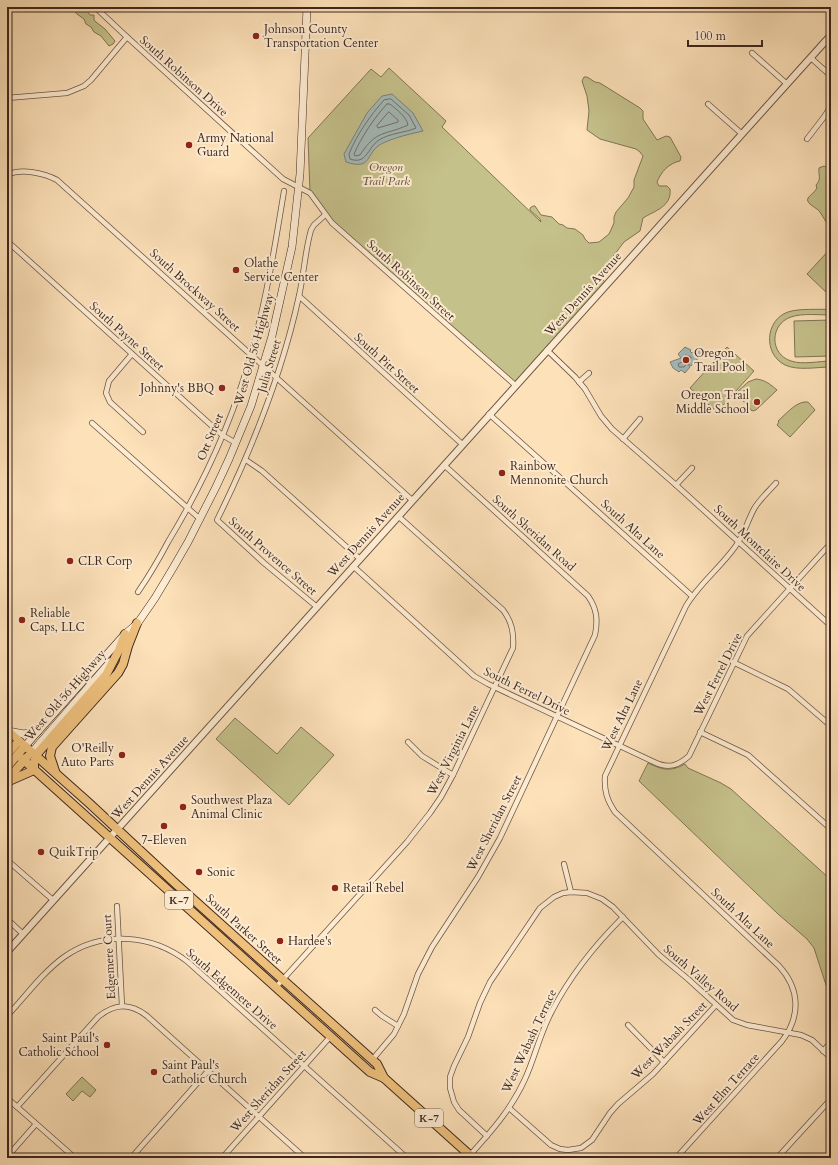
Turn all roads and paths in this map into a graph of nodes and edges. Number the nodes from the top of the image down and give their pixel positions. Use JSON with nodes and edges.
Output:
{"nodes":[{"id":1,"x":96,"y":7,"type":"edge"},
{"id":2,"x":307,"y":7,"type":"edge"},
{"id":3,"x":831,"y":35,"type":"edge"},
{"id":4,"x":127,"y":38,"type":"junction"},
{"id":5,"x":752,"y":53,"type":"dead end"},
{"id":6,"x":811,"y":58,"type":"junction"},
{"id":7,"x":831,"y":76,"type":"edge"},
{"id":8,"x":786,"y":84,"type":"junction"},
{"id":9,"x":7,"y":98,"type":"edge"},
{"id":10,"x":708,"y":104,"type":"dead end"},
{"id":11,"x":831,"y":106,"type":"edge"},
{"id":12,"x":742,"y":134,"type":"junction"},
{"id":13,"x":807,"y":138,"type":"dead end"},
{"id":14,"x":7,"y":175,"type":"edge"},
{"id":15,"x":299,"y":186,"type":"junction"},
{"id":16,"x":284,"y":191,"type":"dead end"},
{"id":17,"x":325,"y":215,"type":"junction"},
{"id":18,"x":7,"y":241,"type":"edge"},
{"id":19,"x":299,"y":296,"type":"junction"},
{"id":20,"x":547,"y":350,"type":"junction"},
{"id":21,"x":132,"y":354,"type":"junction"},
{"id":22,"x":251,"y":356,"type":"junction"},
{"id":23,"x":263,"y":367,"type":"junction"},
{"id":24,"x":589,"y":373,"type":"dead end"},
{"id":25,"x":276,"y":377,"type":"junction"},
{"id":26,"x":579,"y":382,"type":"junction"},
{"id":27,"x":515,"y":385,"type":"junction"},
{"id":28,"x":489,"y":414,"type":"junction"},
{"id":29,"x":640,"y":419,"type":"dead end"},
{"id":30,"x":92,"y":423,"type":"dead end"},
{"id":31,"x":143,"y":432,"type":"dead end"},
{"id":32,"x":222,"y":435,"type":"junction"},
{"id":33,"x":623,"y":438,"type":"junction"},
{"id":34,"x":236,"y":442,"type":"junction"},
{"id":35,"x":462,"y":444,"type":"junction"},
{"id":36,"x":246,"y":460,"type":"junction"},
{"id":37,"x":444,"y":465,"type":"junction"},
{"id":38,"x":692,"y":468,"type":"dead end"},
{"id":39,"x":776,"y":483,"type":"dead end"},
{"id":40,"x":676,"y":485,"type":"junction"},
{"id":41,"x":412,"y":500,"type":"junction"},
{"id":42,"x":188,"y":509,"type":"junction"},
{"id":43,"x":398,"y":516,"type":"junction"},
{"id":44,"x":200,"y":519,"type":"junction"},
{"id":45,"x":217,"y":520,"type":"joint"},
{"id":46,"x":739,"y":542,"type":"junction"},
{"id":47,"x":831,"y":543,"type":"edge"},
{"id":48,"x":360,"y":559,"type":"junction"},
{"id":49,"x":353,"y":566,"type":"junction"},
{"id":50,"x":789,"y":588,"type":"junction"},
{"id":51,"x":138,"y":592,"type":"dead end"},
{"id":52,"x":692,"y":596,"type":"junction"},
{"id":53,"x":317,"y":607,"type":"junction"},
{"id":54,"x":597,"y":623,"type":"joint"},
{"id":55,"x":137,"y":624,"type":"junction"},
{"id":56,"x":831,"y":626,"type":"edge"},
{"id":57,"x":125,"y":634,"type":"junction"},
{"id":58,"x":119,"y":650,"type":"junction"},
{"id":59,"x":733,"y":662,"type":"junction"},
{"id":60,"x":495,"y":687,"type":"junction"},
{"id":61,"x":557,"y":716,"type":"junction"},
{"id":62,"x":831,"y":726,"type":"edge"},
{"id":63,"x":40,"y":730,"type":"junction"},
{"id":64,"x":8,"y":731,"type":"edge"},
{"id":65,"x":700,"y":732,"type":"junction"},
{"id":66,"x":408,"y":742,"type":"dead end"},
{"id":67,"x":618,"y":746,"type":"junction"},
{"id":68,"x":28,"y":748,"type":"junction"},
{"id":69,"x":14,"y":753,"type":"edge"},
{"id":70,"x":654,"y":762,"type":"joint"},
{"id":71,"x":7,"y":767,"type":"edge"},
{"id":72,"x":34,"y":770,"type":"junction"},
{"id":73,"x":56,"y":773,"type":"junction"},
{"id":74,"x":453,"y":775,"type":"junction"},
{"id":75,"x":7,"y":781,"type":"edge"},
{"id":76,"x":831,"y":829,"type":"edge"},
{"id":77,"x":117,"y":830,"type":"junction"},
{"id":78,"x":641,"y":836,"type":"joint"},
{"id":79,"x":110,"y":838,"type":"junction"},
{"id":80,"x":7,"y":860,"type":"edge"},
{"id":81,"x":564,"y":864,"type":"dead end"},
{"id":82,"x":571,"y":892,"type":"junction"},
{"id":83,"x":53,"y":900,"type":"junction"},
{"id":84,"x":117,"y":906,"type":"dead end"},
{"id":85,"x":623,"y":917,"type":"junction"},
{"id":86,"x":7,"y":919,"type":"edge"},
{"id":87,"x":23,"y":934,"type":"junction"},
{"id":88,"x":118,"y":938,"type":"junction"},
{"id":89,"x":7,"y":952,"type":"edge"},
{"id":90,"x":283,"y":980,"type":"junction"},
{"id":91,"x":276,"y":987,"type":"junction"},
{"id":92,"x":716,"y":1005,"type":"junction"},
{"id":93,"x":122,"y":1006,"type":"junction"},
{"id":94,"x":375,"y":1010,"type":"dead end"},
{"id":95,"x":7,"y":1016,"type":"edge"},
{"id":96,"x":628,"y":1025,"type":"dead end"},
{"id":97,"x":398,"y":1026,"type":"junction"},
{"id":98,"x":789,"y":1032,"type":"junction"},
{"id":99,"x":330,"y":1037,"type":"junction"},
{"id":100,"x":831,"y":1042,"type":"edge"},
{"id":101,"x":823,"y":1051,"type":"junction"},
{"id":102,"x":831,"y":1058,"type":"edge"},
{"id":103,"x":372,"y":1060,"type":"junction"},
{"id":104,"x":664,"y":1062,"type":"junction"},
{"id":105,"x":304,"y":1066,"type":"junction"},
{"id":106,"x":208,"y":1071,"type":"junction"},
{"id":107,"x":384,"y":1078,"type":"junction"},
{"id":108,"x":7,"y":1098,"type":"edge"},
{"id":109,"x":831,"y":1099,"type":"edge"},
{"id":110,"x":17,"y":1107,"type":"junction"},
{"id":111,"x":509,"y":1108,"type":"junction"},
{"id":112,"x":258,"y":1116,"type":"junction"},
{"id":113,"x":36,"y":1124,"type":"junction"},
{"id":114,"x":487,"y":1136,"type":"junction"},
{"id":115,"x":7,"y":1157,"type":"edge"},
{"id":116,"x":472,"y":1157,"type":"edge"},
{"id":117,"x":75,"y":1158,"type":"edge"},
{"id":118,"x":131,"y":1158,"type":"edge"},
{"id":119,"x":222,"y":1158,"type":"edge"},
{"id":120,"x":305,"y":1158,"type":"edge"},
{"id":121,"x":407,"y":1158,"type":"edge"},
{"id":122,"x":676,"y":1158,"type":"edge"},
{"id":123,"x":777,"y":1158,"type":"edge"}],
"edges":[{"from":1,"to":4,"type":"street","name":"South Robinson Drive"},
{"from":2,"to":15,"type":"main road","name":"West Old 56 Highway"},
{"from":3,"to":6,"type":"street","name":"West Dennis Avenue"},
{"from":4,"to":9,"type":"street"},
{"from":4,"to":15,"type":"street","name":"South Robinson Drive"},
{"from":5,"to":8,"type":"street"},
{"from":6,"to":7,"type":"street"},
{"from":6,"to":8,"type":"street","name":"West Dennis Avenue"},
{"from":8,"to":12,"type":"street","name":"West Dennis Avenue"},
{"from":10,"to":12,"type":"street"},
{"from":11,"to":13,"type":"street"},
{"from":12,"to":20,"type":"street","name":"West Dennis Avenue"},
{"from":14,"to":22,"type":"street","name":"South Brockway Street"},
{"from":15,"to":17,"type":"street","name":"South Robinson Street"},
{"from":15,"to":23,"type":"main road","name":"West Old 56 Highway"},
{"from":16,"to":22,"type":"street","name":"Ott Street"},
{"from":17,"to":19,"type":"street","name":"Julia Street"},
{"from":17,"to":27,"type":"street","name":"South Robinson Street"},
{"from":18,"to":21,"type":"street","name":"South Payne Street"},
{"from":19,"to":25,"type":"street","name":"Julia Street"},
{"from":19,"to":35,"type":"street","name":"South Pitt Street"},
{"from":20,"to":26,"type":"street","name":"South Montclaire Drive"},
{"from":20,"to":27,"type":"street","name":"West Dennis Avenue"},
{"from":21,"to":31,"type":"street"},
{"from":21,"to":32,"type":"street","name":"South Payne Street"},
{"from":22,"to":23,"type":"street","name":"South Brockway Street"},
{"from":22,"to":32,"type":"street","name":"Ott Street"},
{"from":23,"to":25,"type":"street","name":"South Brockway Street"},
{"from":23,"to":34,"type":"main road","name":"West Old 56 Highway"},
{"from":24,"to":26,"type":"street"},
{"from":25,"to":36,"type":"street","name":"Julia Street"},
{"from":25,"to":41,"type":"street","name":"South Brockway Street"},
{"from":26,"to":33,"type":"street","name":"South Montclaire Drive"},
{"from":27,"to":28,"type":"street","name":"West Dennis Avenue"},
{"from":28,"to":35,"type":"street","name":"West Dennis Avenue"},
{"from":28,"to":52,"type":"street","name":"South Alta Lane"},
{"from":29,"to":33,"type":"street"},
{"from":30,"to":42,"type":"street"},
{"from":32,"to":34,"type":"street","name":"South Payne Street"},
{"from":32,"to":42,"type":"street","name":"Ott Street"},
{"from":33,"to":40,"type":"street","name":"South Montclaire Drive"},
{"from":34,"to":44,"type":"main road","name":"West Old 56 Highway"},
{"from":35,"to":37,"type":"street","name":"West Dennis Avenue"},
{"from":36,"to":45,"type":"street","name":"Julia Street"},
{"from":36,"to":48,"type":"street"},
{"from":37,"to":41,"type":"street","name":"West Dennis Avenue"},
{"from":37,"to":54,"type":"street","name":"South Sheridan Road"},
{"from":38,"to":40,"type":"street"},
{"from":39,"to":46,"type":"street"},
{"from":40,"to":46,"type":"street","name":"South Montclaire Drive"},
{"from":41,"to":43,"type":"street","name":"West Dennis Avenue"},
{"from":42,"to":44,"type":"street"},
{"from":42,"to":51,"type":"street","name":"Ott Street"},
{"from":43,"to":48,"type":"street","name":"West Dennis Avenue"},
{"from":43,"to":60,"type":"street","name":"West Virginia Lane"},
{"from":44,"to":55,"type":"main road","name":"West Old 56 Highway"},
{"from":45,"to":53,"type":"street","name":"South Provence Street"},
{"from":46,"to":50,"type":"street","name":"South Montclaire Drive"},
{"from":46,"to":52,"type":"street"},
{"from":47,"to":50,"type":"street","name":"West Ferrel Drive"},
{"from":48,"to":49,"type":"street","name":"West Dennis Avenue"},
{"from":49,"to":53,"type":"street","name":"West Dennis Avenue"},
{"from":49,"to":60,"type":"street","name":"South Ferrel Drive"},
{"from":50,"to":56,"type":"street","name":"South Montclaire Drive"},
{"from":50,"to":59,"type":"street","name":"West Ferrel Drive"},
{"from":52,"to":67,"type":"street","name":"West Alta Lane"},
{"from":53,"to":77,"type":"street","name":"West Dennis Avenue"},
{"from":54,"to":61,"type":"street","name":"West Sheridan Street"},
{"from":55,"to":57,"type":"main road","name":"West Old 56 Highway"},
{"from":55,"to":58,"type":"main road","name":"West Old 56 Highway"},
{"from":55,"to":73,"type":"highway"},
{"from":57,"to":58,"type":"highway"},
{"from":57,"to":63,"type":"main road","name":"West Old 56 Highway"},
{"from":58,"to":68,"type":"highway"},
{"from":59,"to":62,"type":"street"},
{"from":59,"to":65,"type":"street","name":"West Ferrel Drive"},
{"from":60,"to":61,"type":"street","name":"South Ferrel Drive"},
{"from":60,"to":74,"type":"street","name":"West Virginia Lane"},
{"from":61,"to":67,"type":"street","name":"South Ferrel Drive"},
{"from":61,"to":97,"type":"street","name":"West Sheridan Street"},
{"from":63,"to":64,"type":"main road"},
{"from":63,"to":68,"type":"main road","name":"West Old 56 Highway"},
{"from":64,"to":68,"type":"main road"},
{"from":65,"to":70,"type":"street","name":"West Ferrel Drive"},
{"from":65,"to":76,"type":"street"},
{"from":66,"to":74,"type":"street"},
{"from":67,"to":70,"type":"street","name":"South Ferrel Drive"},
{"from":67,"to":78,"type":"street","name":"West Alta Lane"},
{"from":68,"to":69,"type":"highway","name":"West Old 56 Highway"},
{"from":68,"to":69,"type":"highway"},
{"from":68,"to":72,"type":"highway"},
{"from":68,"to":73,"type":"highway","name":"South Parker Street","number":"K-7"},
{"from":69,"to":71,"type":"highway","name":"West Old 56 Highway"},
{"from":69,"to":72,"type":"highway","name":"South Parker Street"},
{"from":69,"to":75,"type":"highway","name":"West Old 56 Highway"},
{"from":72,"to":75,"type":"highway"},
{"from":72,"to":79,"type":"highway","name":"South Parker Street","number":"K-7"},
{"from":73,"to":77,"type":"highway","name":"South Parker Street","number":"K-7"},
{"from":74,"to":90,"type":"street","name":"West Virginia Lane"},
{"from":77,"to":79,"type":"street","name":"West Dennis Avenue"},
{"from":77,"to":90,"type":"highway","name":"South Parker Street","number":"K-7"},
{"from":78,"to":98,"type":"street","name":"South Alta Lane"},
{"from":79,"to":83,"type":"street","name":"West Dennis Avenue"},
{"from":79,"to":91,"type":"highway","name":"South Parker Street","number":"K-7"},
{"from":80,"to":83,"type":"street"},
{"from":81,"to":82,"type":"street"},
{"from":82,"to":85,"type":"street","name":"South Valley Road"},
{"from":82,"to":114,"type":"street","name":"South Valley Road"},
{"from":83,"to":87,"type":"street","name":"West Dennis Avenue"},
{"from":84,"to":88,"type":"street","name":"Edgemere Court"},
{"from":85,"to":92,"type":"street","name":"South Valley Road"},
{"from":85,"to":111,"type":"street","name":"West Wabash Terrace"},
{"from":86,"to":87,"type":"street"},
{"from":87,"to":89,"type":"street","name":"West Dennis Avenue"},
{"from":88,"to":93,"type":"street","name":"Edgemere Court"},
{"from":88,"to":95,"type":"street","name":"South Edgemere Drive"},
{"from":88,"to":105,"type":"street","name":"South Edgemere Drive"},
{"from":90,"to":91,"type":"street","name":"West Virginia Lane"},
{"from":90,"to":103,"type":"highway","name":"South Parker Street","number":"K-7"},
{"from":91,"to":99,"type":"highway","name":"South Parker Street","number":"K-7"},
{"from":92,"to":98,"type":"street","name":"South Valley Road"},
{"from":92,"to":104,"type":"street","name":"West Wabash Street"},
{"from":93,"to":106,"type":"street"},
{"from":93,"to":110,"type":"street"},
{"from":94,"to":97,"type":"street"},
{"from":96,"to":104,"type":"street"},
{"from":97,"to":103,"type":"street","name":"West Sheridan Street"},
{"from":98,"to":101,"type":"street","name":"South Valley Road"},
{"from":98,"to":122,"type":"street","name":"West Elm Terrace"},
{"from":99,"to":105,"type":"street","name":"West Sheridan Street"},
{"from":99,"to":107,"type":"highway","name":"South Parker Street","number":"K-7"},
{"from":100,"to":101,"type":"street"},
{"from":101,"to":102,"type":"street","name":"South Valley Road"},
{"from":103,"to":107,"type":"highway","name":"South Parker Street","number":"K-7"},
{"from":104,"to":111,"type":"street","name":"West Wabash Street"},
{"from":105,"to":112,"type":"street","name":"West Sheridan Street"},
{"from":105,"to":121,"type":"street","name":"South Edgemere Drive"},
{"from":106,"to":112,"type":"street"},
{"from":106,"to":118,"type":"street"},
{"from":107,"to":116,"type":"highway","name":"South Parker Street","number":"K-7"},
{"from":108,"to":110,"type":"street"},
{"from":109,"to":123,"type":"street"},
{"from":110,"to":113,"type":"street"},
{"from":111,"to":114,"type":"street","name":"West Wabash Terrace"},
{"from":112,"to":119,"type":"street","name":"West Sheridan Street"},
{"from":112,"to":120,"type":"street"},
{"from":113,"to":115,"type":"street"},
{"from":113,"to":117,"type":"street"},
{"from":114,"to":116,"type":"street","name":"West Wabash Terrace"}]}
